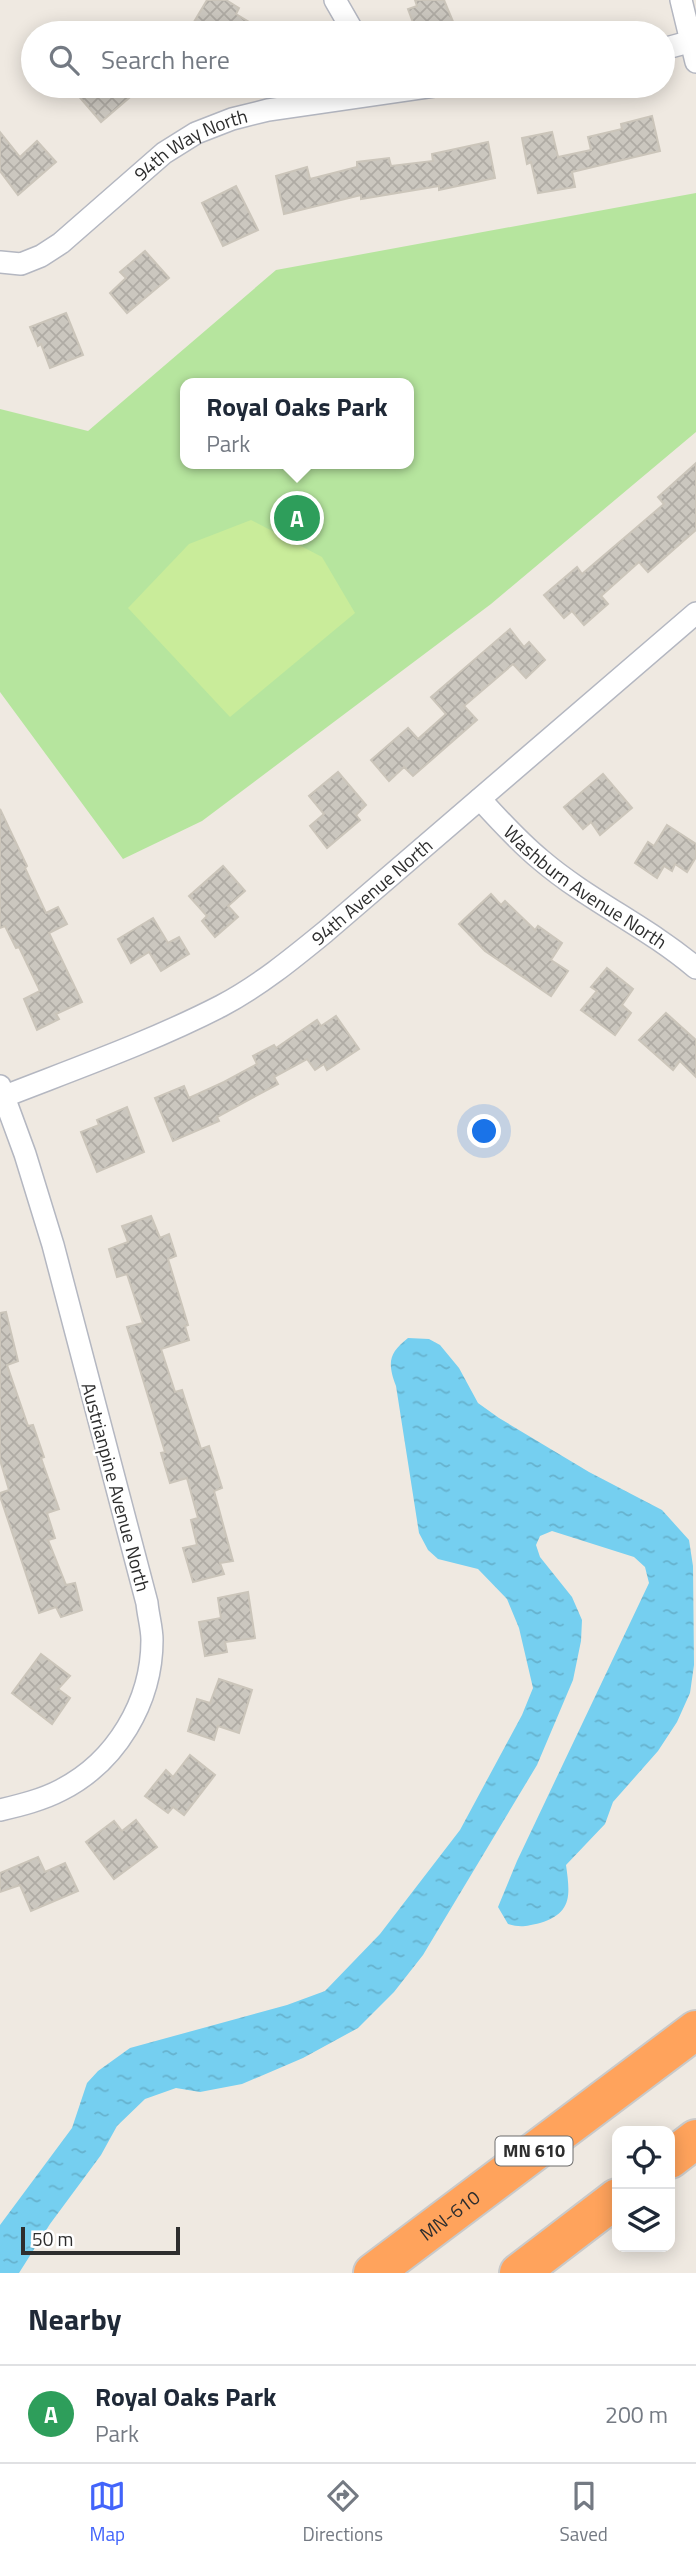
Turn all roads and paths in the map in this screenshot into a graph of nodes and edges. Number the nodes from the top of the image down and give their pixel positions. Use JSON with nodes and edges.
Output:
{"nodes":[{"id":1,"x":335,"y":0,"type":"edge"},
{"id":2,"x":681,"y":0,"type":"edge"},
{"id":3,"x":347,"y":21,"type":"edge"},
{"id":4,"x":694,"y":48,"type":"edge"},
{"id":5,"x":675,"y":49,"type":"edge"},
{"id":6,"x":328,"y":98,"type":"edge"},
{"id":7,"x":10,"y":263,"type":"edge"},
{"id":8,"x":696,"y":613,"type":"edge"},
{"id":9,"x":480,"y":799,"type":"junction"},
{"id":10,"x":696,"y":968,"type":"edge"},
{"id":11,"x":1,"y":1094,"type":"edge"},
{"id":12,"x":0,"y":1810,"type":"edge"},
{"id":13,"x":696,"y":2030,"type":"edge"},
{"id":14,"x":696,"y":2139,"type":"edge"},
{"id":15,"x":675,"y":2155,"type":"edge"},
{"id":16,"x":612,"y":2202,"type":"edge"},
{"id":17,"x":373,"y":2273,"type":"edge"},
{"id":18,"x":519,"y":2273,"type":"edge"}],
"edges":[{"from":1,"to":3,"type":"street"},
{"from":2,"to":4,"type":"street"},
{"from":4,"to":5,"type":"street"},
{"from":6,"to":7,"type":"street","name":"94th Way North"},
{"from":8,"to":9,"type":"street","name":"94th Avenue North"},
{"from":9,"to":10,"type":"street","name":"Washburn Avenue North"},
{"from":9,"to":11,"type":"street","name":"94th Avenue North"},
{"from":11,"to":12,"type":"street","name":"Austrianpine Avenue North"},
{"from":13,"to":17,"type":"highway","name":"MN-610","number":"MN 610"},
{"from":14,"to":15,"type":"highway"},
{"from":16,"to":18,"type":"highway"}]}
